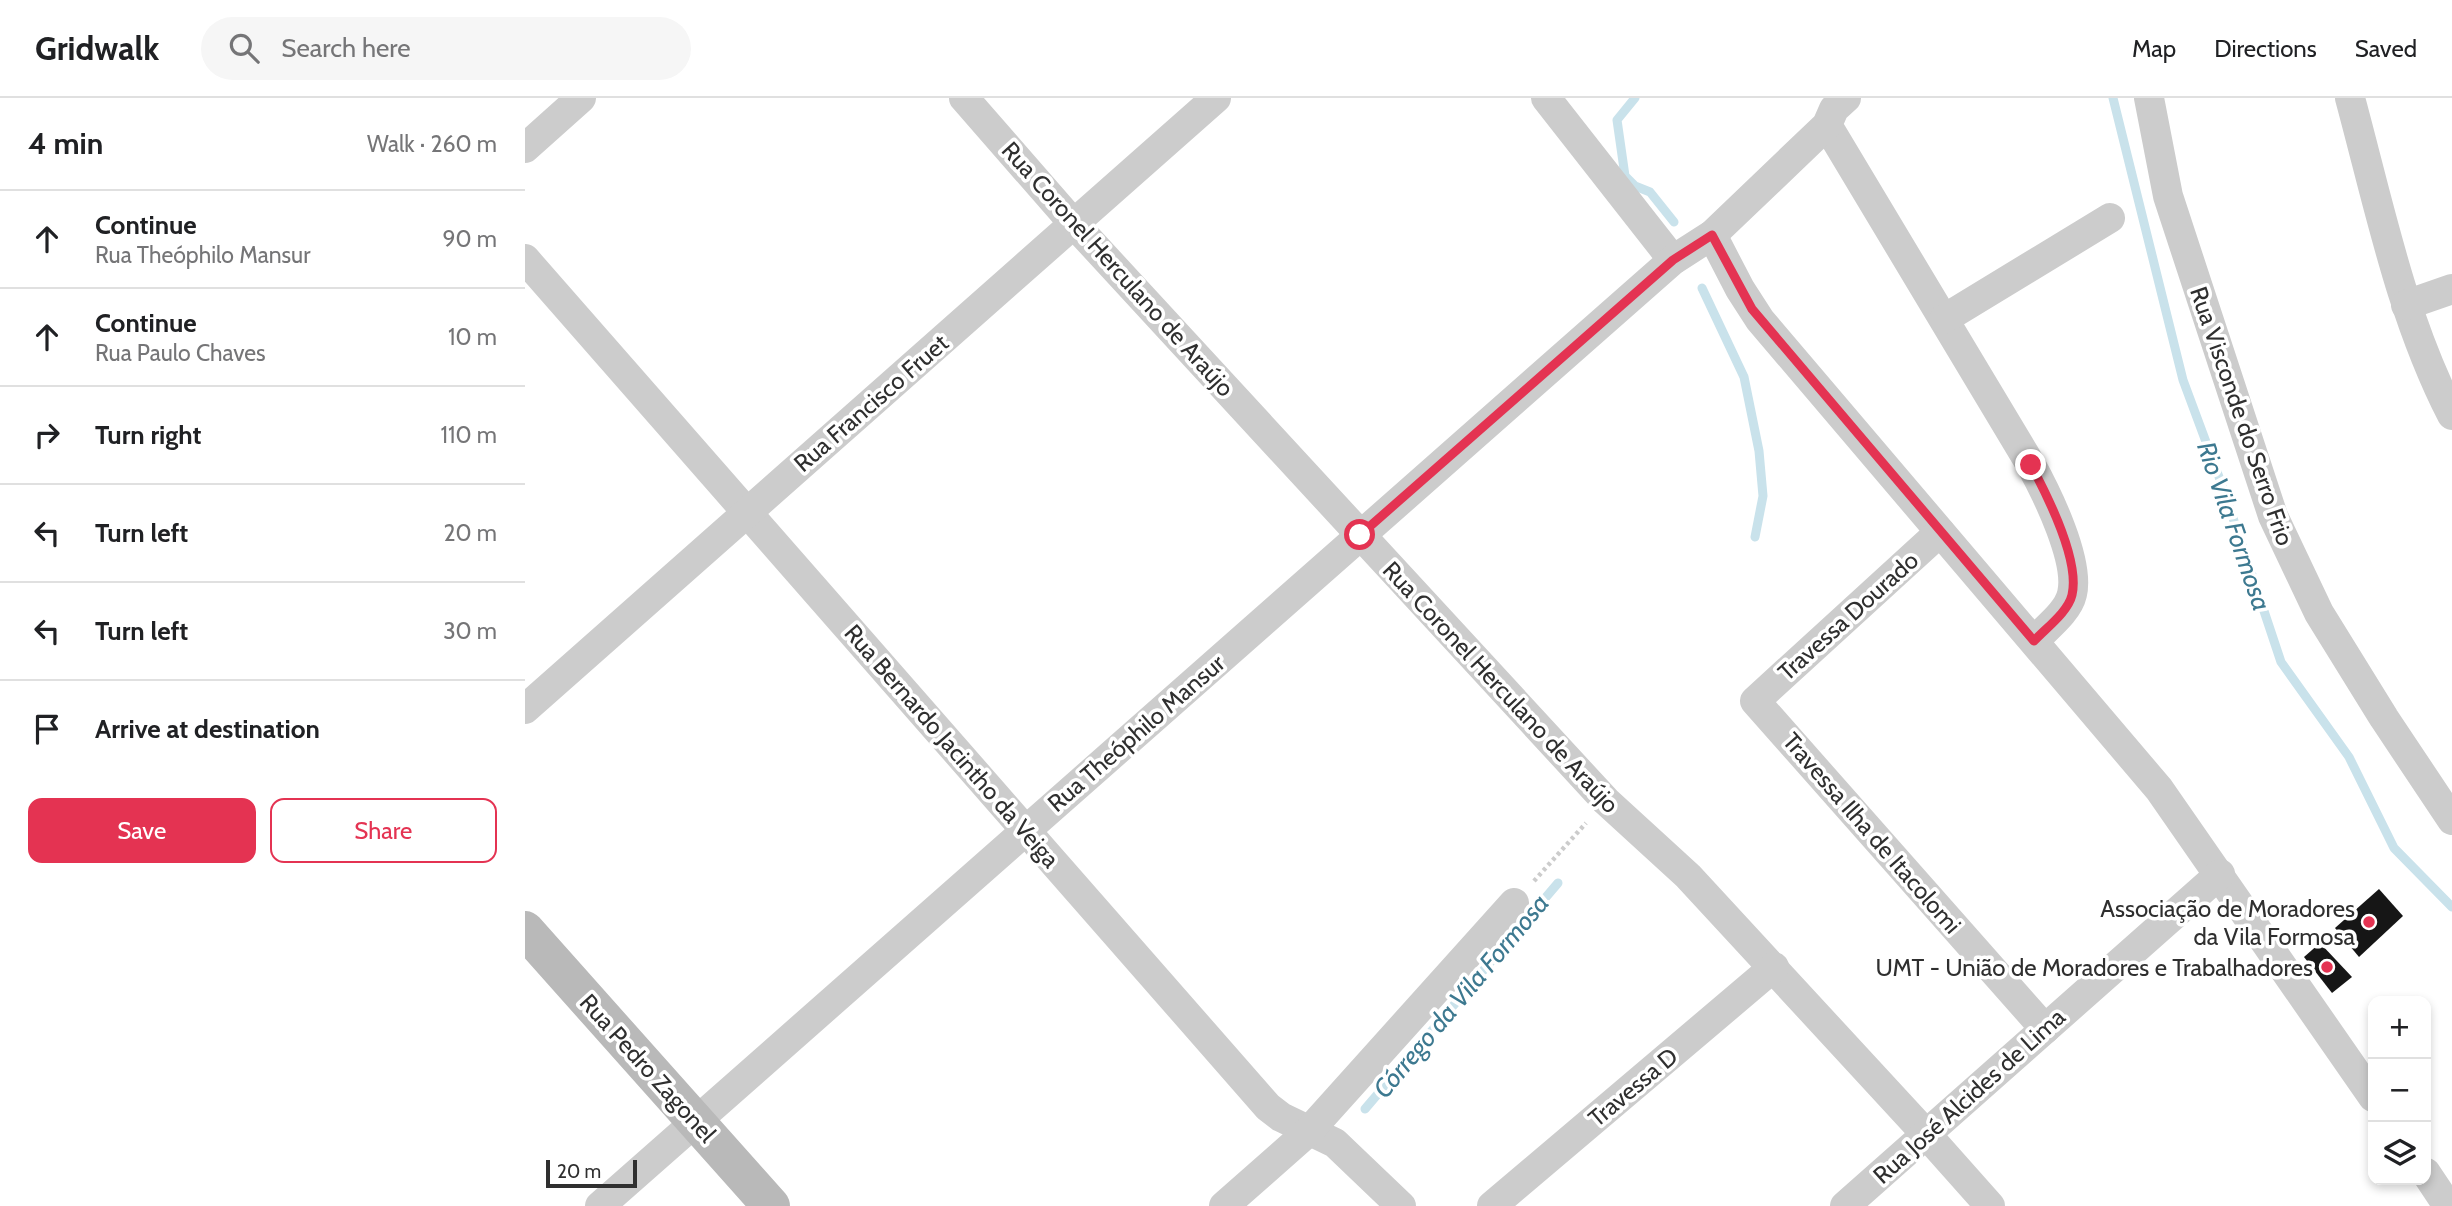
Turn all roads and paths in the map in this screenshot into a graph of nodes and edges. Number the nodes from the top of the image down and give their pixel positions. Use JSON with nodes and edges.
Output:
{"nodes":[{"id":1,"x":581,"y":98,"type":"edge"},
{"id":2,"x":964,"y":98,"type":"edge"},
{"id":3,"x":1216,"y":98,"type":"edge"},
{"id":4,"x":1546,"y":98,"type":"edge"},
{"id":5,"x":1846,"y":98,"type":"edge"},
{"id":6,"x":2149,"y":98,"type":"edge"},
{"id":7,"x":2350,"y":98,"type":"edge"},
{"id":8,"x":1827,"y":125,"type":"junction"},
{"id":9,"x":525,"y":148,"type":"edge"},
{"id":10,"x":2110,"y":218,"type":"dead end"},
{"id":11,"x":1074,"y":224,"type":"junction"},
{"id":12,"x":1692,"y":248,"type":"junction"},
{"id":13,"x":525,"y":259,"type":"edge"},
{"id":14,"x":2452,"y":289,"type":"edge"},
{"id":15,"x":2406,"y":305,"type":"junction"},
{"id":16,"x":1944,"y":319,"type":"junction"},
{"id":17,"x":2452,"y":415,"type":"edge"},
{"id":18,"x":747,"y":512,"type":"junction"},
{"id":19,"x":1940,"y":532,"type":"junction"},
{"id":20,"x":1360,"y":535,"type":"junction"},
{"id":21,"x":2034,"y":641,"type":"junction"},
{"id":22,"x":1755,"y":701,"type":"joint"},
{"id":23,"x":525,"y":709,"type":"edge"},
{"id":24,"x":1606,"y":801,"type":"junction"},
{"id":25,"x":2452,"y":820,"type":"edge"},
{"id":26,"x":1026,"y":831,"type":"junction"},
{"id":27,"x":2220,"y":874,"type":"junction"},
{"id":28,"x":1514,"y":904,"type":"joint"},
{"id":29,"x":525,"y":930,"type":"edge"},
{"id":30,"x":1774,"y":967,"type":"junction"},
{"id":31,"x":2045,"y":1029,"type":"junction"},
{"id":32,"x":2368,"y":1090,"type":"edge"},
{"id":33,"x":695,"y":1122,"type":"junction"},
{"id":34,"x":1309,"y":1131,"type":"junction"},
{"id":35,"x":1926,"y":1134,"type":"junction"},
{"id":36,"x":2431,"y":1180,"type":"edge"},
{"id":37,"x":600,"y":1206,"type":"edge"},
{"id":38,"x":771,"y":1206,"type":"edge"},
{"id":39,"x":1224,"y":1206,"type":"edge"},
{"id":40,"x":1401,"y":1206,"type":"edge"},
{"id":41,"x":1492,"y":1206,"type":"edge"},
{"id":42,"x":1845,"y":1206,"type":"edge"},
{"id":43,"x":1990,"y":1206,"type":"edge"},
{"id":44,"x":2448,"y":1206,"type":"edge"}],
"edges":[{"from":1,"to":9,"type":"street"},
{"from":2,"to":11,"type":"street","name":"Rua Coronel Herculano de Araújo"},
{"from":3,"to":11,"type":"street","name":"Rua Francisco Fruet"},
{"from":4,"to":12,"type":"street"},
{"from":5,"to":8,"type":"street","name":"Rua Theóphilo Mansur"},
{"from":6,"to":25,"type":"street","name":"Rua Visconde do Serro Frio"},
{"from":7,"to":15,"type":"street"},
{"from":8,"to":12,"type":"street","name":"Rua Theóphilo Mansur"},
{"from":8,"to":16,"type":"street"},
{"from":10,"to":16,"type":"street"},
{"from":11,"to":18,"type":"street","name":"Rua Francisco Fruet"},
{"from":11,"to":20,"type":"street","name":"Rua Coronel Herculano de Araújo"},
{"from":12,"to":19,"type":"street"},
{"from":12,"to":20,"type":"street","name":"Rua Theóphilo Mansur"},
{"from":13,"to":18,"type":"street","name":"Rua Bernardo Jacintho da Veiga"},
{"from":14,"to":15,"type":"street"},
{"from":15,"to":17,"type":"street"},
{"from":16,"to":21,"type":"street"},
{"from":18,"to":23,"type":"street","name":"Rua Francisco Fruet"},
{"from":18,"to":26,"type":"street","name":"Rua Bernardo Jacintho da Veiga"},
{"from":19,"to":21,"type":"street"},
{"from":19,"to":22,"type":"street","name":"Travessa Dourado"},
{"from":20,"to":24,"type":"street","name":"Rua Coronel Herculano de Araújo"},
{"from":20,"to":26,"type":"street","name":"Rua Theóphilo Mansur"},
{"from":21,"to":27,"type":"street"},
{"from":22,"to":31,"type":"street","name":"Travessa Ilha de Itacolomi"},
{"from":24,"to":28,"type":"path"},
{"from":24,"to":30,"type":"street","name":"Rua Coronel Herculano de Araújo"},
{"from":26,"to":33,"type":"street","name":"Rua Theóphilo Mansur"},
{"from":26,"to":34,"type":"street","name":"Rua Bernardo Jacintho da Veiga"},
{"from":27,"to":31,"type":"street","name":"Rua José Alcides de Lima"},
{"from":27,"to":32,"type":"street"},
{"from":28,"to":34,"type":"street"},
{"from":29,"to":33,"type":"street","name":"Rua Pedro Zagonel"},
{"from":30,"to":35,"type":"street","name":"Rua Coronel Herculano de Araújo"},
{"from":30,"to":41,"type":"street","name":"Travessa D"},
{"from":31,"to":35,"type":"street","name":"Rua José Alcides de Lima"},
{"from":33,"to":37,"type":"street","name":"Rua Theóphilo Mansur"},
{"from":33,"to":38,"type":"street","name":"Rua Pedro Zagonel"},
{"from":34,"to":39,"type":"street"},
{"from":34,"to":40,"type":"street","name":"Rua Bernardo Jacintho da Veiga"},
{"from":35,"to":42,"type":"street","name":"Rua José Alcides de Lima"},
{"from":35,"to":43,"type":"street","name":"Rua Coronel Herculano de Araújo"},
{"from":36,"to":44,"type":"street"}]}
